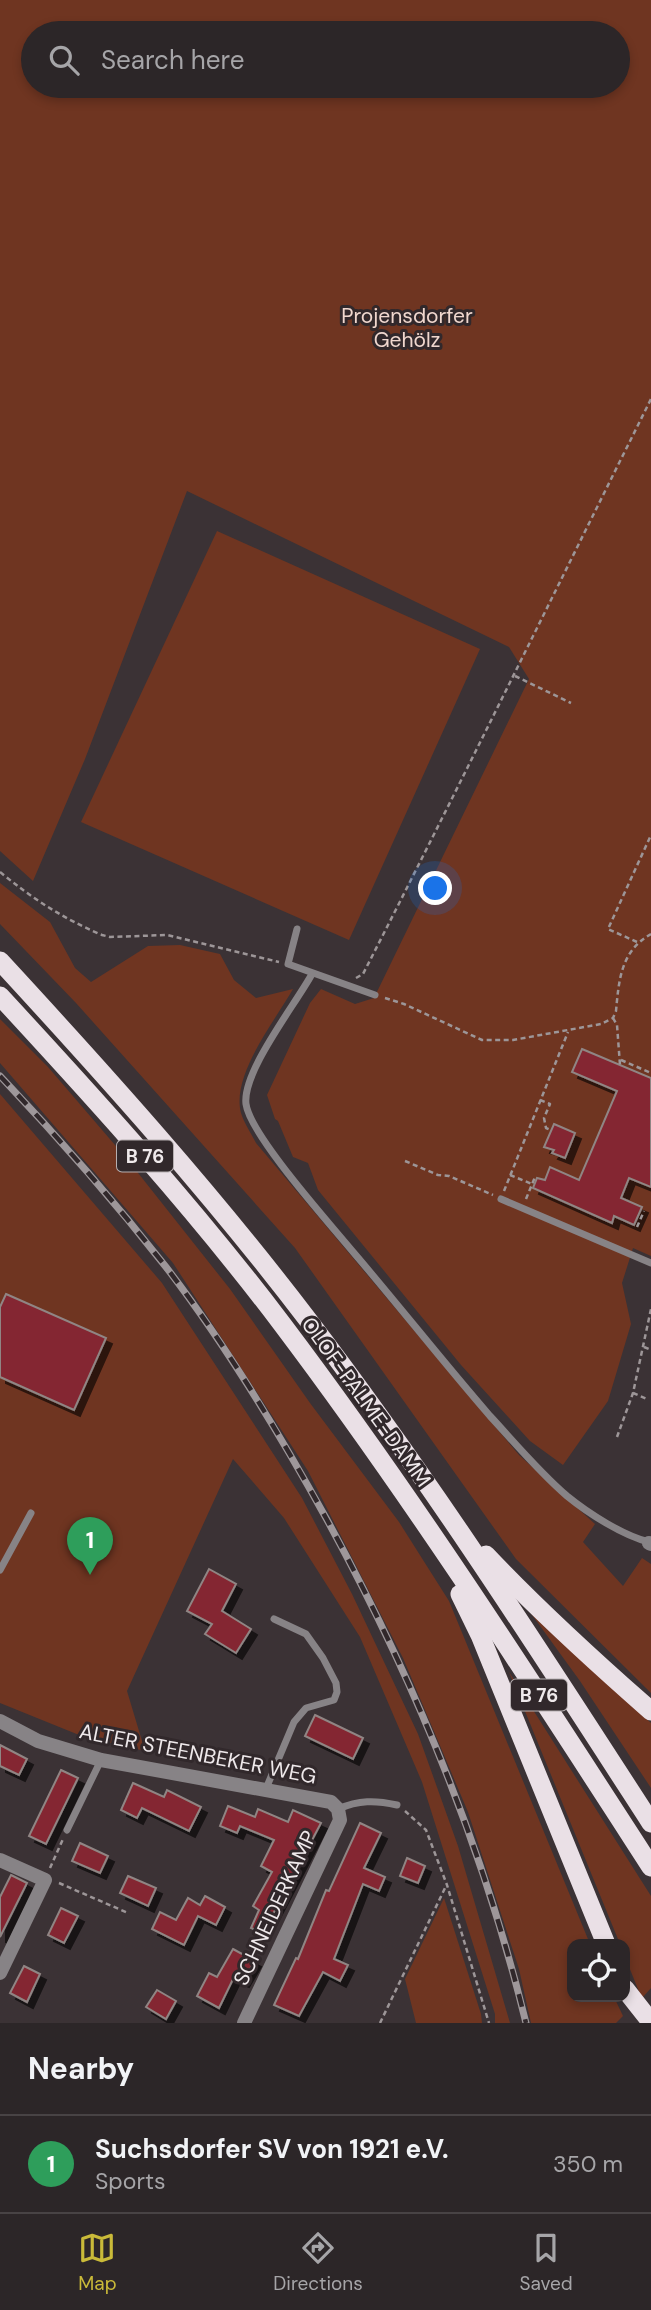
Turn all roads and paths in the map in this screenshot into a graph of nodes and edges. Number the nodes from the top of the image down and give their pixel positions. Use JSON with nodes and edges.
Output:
{"nodes":[{"id":1,"x":651,"y":399,"type":"edge"},
{"id":2,"x":515,"y":676,"type":"junction"},
{"id":3,"x":571,"y":703,"type":"dead end"},
{"id":4,"x":651,"y":835,"type":"edge"},
{"id":5,"x":0,"y":872,"type":"edge"},
{"id":6,"x":297,"y":929,"type":"dead end"},
{"id":7,"x":651,"y":934,"type":"edge"},
{"id":8,"x":637,"y":942,"type":"junction"},
{"id":9,"x":0,"y":961,"type":"edge"},
{"id":10,"x":288,"y":964,"type":"junction"},
{"id":11,"x":312,"y":974,"type":"junction"},
{"id":12,"x":344,"y":984,"type":"junction"},
{"id":13,"x":375,"y":995,"type":"joint"},
{"id":14,"x":0,"y":996,"type":"edge"},
{"id":15,"x":613,"y":1018,"type":"junction"},
{"id":16,"x":569,"y":1030,"type":"junction"},
{"id":17,"x":621,"y":1060,"type":"junction"},
{"id":18,"x":620,"y":1065,"type":"dead end"},
{"id":19,"x":651,"y":1073,"type":"edge"},
{"id":20,"x":540,"y":1100,"type":"junction"},
{"id":21,"x":551,"y":1130,"type":"dead end"},
{"id":22,"x":405,"y":1161,"type":"dead end"},
{"id":23,"x":510,"y":1175,"type":"junction"},
{"id":24,"x":535,"y":1177,"type":"dead end"},
{"id":25,"x":532,"y":1184,"type":"junction"},
{"id":26,"x":501,"y":1199,"type":"junction"},
{"id":27,"x":522,"y":1208,"type":"junction"},
{"id":28,"x":644,"y":1211,"type":"dead end"},
{"id":29,"x":637,"y":1227,"type":"dead end"},
{"id":30,"x":651,"y":1263,"type":"edge"},
{"id":31,"x":651,"y":1309,"type":"edge"},
{"id":32,"x":644,"y":1348,"type":"junction"},
{"id":33,"x":651,"y":1350,"type":"edge"},
{"id":34,"x":633,"y":1393,"type":"junction"},
{"id":35,"x":647,"y":1399,"type":"dead end"},
{"id":36,"x":617,"y":1437,"type":"dead end"},
{"id":37,"x":31,"y":1513,"type":"dead end"},
{"id":38,"x":449,"y":1516,"type":"junction"},
{"id":39,"x":426,"y":1524,"type":"junction"},
{"id":40,"x":650,"y":1542,"type":"edge"},
{"id":41,"x":0,"y":1570,"type":"edge"},
{"id":42,"x":274,"y":1619,"type":"dead end"},
{"id":43,"x":651,"y":1711,"type":"edge"},
{"id":44,"x":0,"y":1721,"type":"edge"},
{"id":45,"x":100,"y":1760,"type":"junction"},
{"id":46,"x":265,"y":1791,"type":"junction"},
{"id":47,"x":397,"y":1805,"type":"joint"},
{"id":48,"x":338,"y":1810,"type":"junction"},
{"id":49,"x":651,"y":1823,"type":"edge"},
{"id":50,"x":67,"y":1830,"type":"joint"},
{"id":51,"x":0,"y":1860,"type":"edge"},
{"id":52,"x":651,"y":1867,"type":"edge"},
{"id":53,"x":45,"y":1880,"type":"junction"},
{"id":54,"x":447,"y":1885,"type":"junction"},
{"id":55,"x":128,"y":1913,"type":"dead end"},
{"id":56,"x":604,"y":1939,"type":"edge"},
{"id":57,"x":0,"y":1973,"type":"edge"},
{"id":58,"x":630,"y":1995,"type":"edge"},
{"id":59,"x":651,"y":2022,"type":"edge"},
{"id":60,"x":244,"y":2023,"type":"edge"},
{"id":61,"x":380,"y":2023,"type":"edge"},
{"id":62,"x":489,"y":2023,"type":"edge"}],
"edges":[{"from":1,"to":2,"type":"path"},
{"from":2,"to":3,"type":"path"},
{"from":2,"to":12,"type":"path"},
{"from":4,"to":8,"type":"path"},
{"from":5,"to":10,"type":"path"},
{"from":6,"to":10,"type":"lane"},
{"from":7,"to":8,"type":"path"},
{"from":8,"to":15,"type":"path"},
{"from":9,"to":38,"type":"highway","name":"OLOF-PALME-DAMM","number":"B 76"},
{"from":10,"to":11,"type":"lane"},
{"from":11,"to":12,"type":"lane"},
{"from":11,"to":40,"type":"lane"},
{"from":12,"to":13,"type":"lane"},
{"from":13,"to":16,"type":"path"},
{"from":14,"to":39,"type":"highway","name":"OLOF-PALME-DAMM","number":"B 76"},
{"from":15,"to":16,"type":"path"},
{"from":15,"to":17,"type":"path"},
{"from":16,"to":20,"type":"path"},
{"from":17,"to":18,"type":"path"},
{"from":17,"to":19,"type":"path"},
{"from":20,"to":21,"type":"path"},
{"from":20,"to":23,"type":"path"},
{"from":22,"to":26,"type":"path"},
{"from":23,"to":25,"type":"path"},
{"from":23,"to":26,"type":"path"},
{"from":24,"to":25,"type":"path"},
{"from":25,"to":27,"type":"path"},
{"from":26,"to":27,"type":"lane"},
{"from":27,"to":30,"type":"lane"},
{"from":28,"to":29,"type":"path"},
{"from":31,"to":32,"type":"path"},
{"from":32,"to":33,"type":"path"},
{"from":32,"to":34,"type":"path"},
{"from":34,"to":35,"type":"path"},
{"from":34,"to":36,"type":"path"},
{"from":37,"to":41,"type":"lane"},
{"from":38,"to":43,"type":"highway"},
{"from":38,"to":49,"type":"highway","name":"OLOF-PALME-DAMM","number":"B 76"},
{"from":39,"to":52,"type":"highway","name":"OLOF-PALME-DAMM","number":"B 76"},
{"from":39,"to":56,"type":"highway"},
{"from":42,"to":46,"type":"lane"},
{"from":44,"to":45,"type":"street","name":"ALTER STEENBEKER WEG"},
{"from":45,"to":46,"type":"street","name":"ALTER STEENBEKER WEG"},
{"from":45,"to":50,"type":"lane"},
{"from":46,"to":48,"type":"street","name":"ALTER STEENBEKER WEG"},
{"from":47,"to":48,"type":"lane"},
{"from":47,"to":54,"type":"path"},
{"from":48,"to":60,"type":"street","name":"SCHNEIDERKAMP"},
{"from":50,"to":53,"type":"path"},
{"from":51,"to":53,"type":"street"},
{"from":53,"to":55,"type":"path"},
{"from":53,"to":57,"type":"street"},
{"from":54,"to":61,"type":"path"},
{"from":54,"to":62,"type":"path"},
{"from":58,"to":59,"type":"highway"}]}
